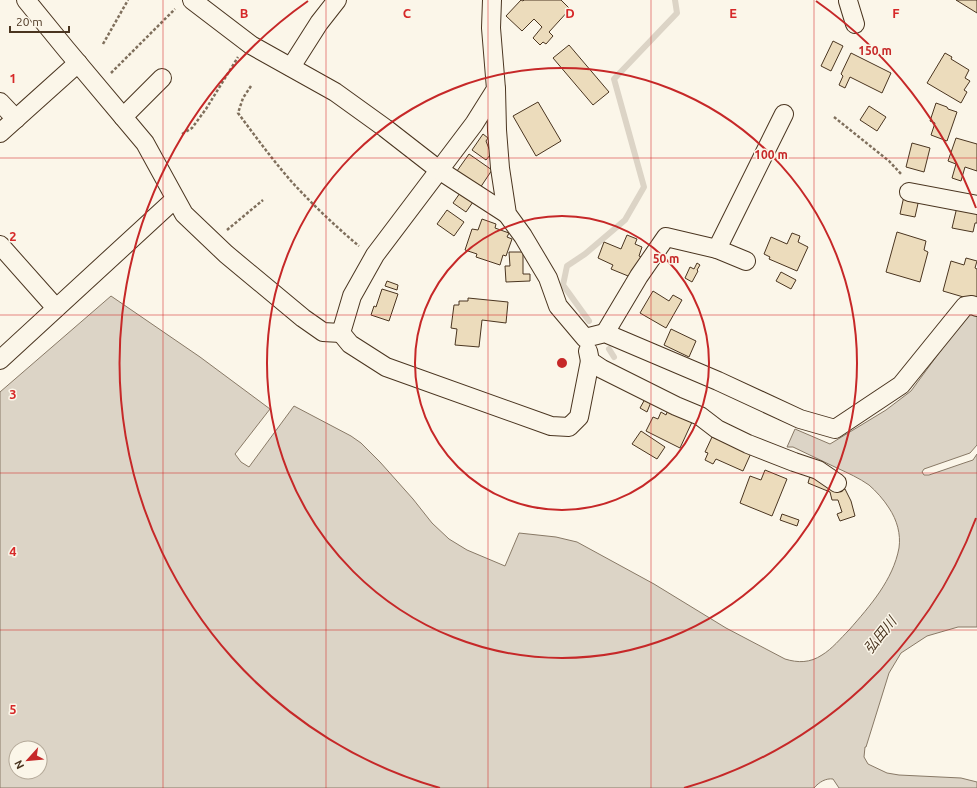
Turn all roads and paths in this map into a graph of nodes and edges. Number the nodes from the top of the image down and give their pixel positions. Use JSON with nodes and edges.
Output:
{"nodes":[{"id":1,"x":26,"y":0,"type":"edge"},
{"id":2,"x":128,"y":0,"type":"edge"},
{"id":3,"x":337,"y":0,"type":"edge"},
{"id":4,"x":492,"y":0,"type":"edge"},
{"id":5,"x":848,"y":0,"type":"edge"},
{"id":6,"x":185,"y":4,"type":"edge"},
{"id":7,"x":855,"y":24,"type":"dead end"},
{"id":8,"x":247,"y":42,"type":"junction"},
{"id":9,"x":103,"y":44,"type":"dead end"},
{"id":10,"x":78,"y":63,"type":"junction"},
{"id":11,"x":291,"y":67,"type":"junction"},
{"id":12,"x":162,"y":78,"type":"dead end"},
{"id":13,"x":98,"y":86,"type":"junction"},
{"id":14,"x":251,"y":86,"type":"dead end"},
{"id":15,"x":496,"y":89,"type":"junction"},
{"id":16,"x":0,"y":102,"type":"edge"},
{"id":17,"x":784,"y":114,"type":"dead end"},
{"id":18,"x":123,"y":117,"type":"junction"},
{"id":19,"x":834,"y":117,"type":"dead end"},
{"id":20,"x":16,"y":119,"type":"junction"},
{"id":21,"x":0,"y":133,"type":"edge"},
{"id":22,"x":182,"y":134,"type":"dead end"},
{"id":23,"x":439,"y":170,"type":"junction"},
{"id":24,"x":914,"y":192,"type":"joint"},
{"id":25,"x":175,"y":198,"type":"junction"},
{"id":26,"x":263,"y":200,"type":"dead end"},
{"id":27,"x":977,"y":205,"type":"edge"},
{"id":28,"x":508,"y":214,"type":"junction"},
{"id":29,"x":213,"y":242,"type":"junction"},
{"id":30,"x":0,"y":245,"type":"edge"},
{"id":31,"x":717,"y":249,"type":"junction"},
{"id":32,"x":373,"y":258,"type":"junction"},
{"id":33,"x":746,"y":261,"type":"dead end"},
{"id":34,"x":977,"y":307,"type":"edge"},
{"id":35,"x":56,"y":308,"type":"junction"},
{"id":36,"x":341,"y":333,"type":"junction"},
{"id":37,"x":605,"y":333,"type":"junction"},
{"id":38,"x":585,"y":338,"type":"junction"},
{"id":39,"x":0,"y":360,"type":"edge"},
{"id":40,"x":590,"y":361,"type":"junction"},
{"id":41,"x":837,"y":483,"type":"dead end"}],
"edges":[{"from":1,"to":10,"type":"street"},
{"from":2,"to":9,"type":"path"},
{"from":3,"to":11,"type":"street"},
{"from":4,"to":15,"type":"street"},
{"from":5,"to":7,"type":"street"},
{"from":6,"to":8,"type":"street"},
{"from":6,"to":13,"type":"path"},
{"from":8,"to":11,"type":"street"},
{"from":8,"to":22,"type":"path"},
{"from":10,"to":13,"type":"street"},
{"from":10,"to":20,"type":"street"},
{"from":11,"to":23,"type":"street"},
{"from":12,"to":18,"type":"street"},
{"from":13,"to":18,"type":"street"},
{"from":14,"to":32,"type":"path"},
{"from":15,"to":23,"type":"street"},
{"from":15,"to":28,"type":"street"},
{"from":16,"to":20,"type":"street"},
{"from":17,"to":31,"type":"street"},
{"from":18,"to":25,"type":"street"},
{"from":19,"to":24,"type":"path"},
{"from":20,"to":21,"type":"street"},
{"from":23,"to":28,"type":"street"},
{"from":23,"to":32,"type":"street"},
{"from":24,"to":27,"type":"street"},
{"from":25,"to":29,"type":"street"},
{"from":25,"to":35,"type":"street"},
{"from":26,"to":29,"type":"path"},
{"from":28,"to":38,"type":"street"},
{"from":29,"to":36,"type":"street"},
{"from":30,"to":35,"type":"street"},
{"from":31,"to":33,"type":"street"},
{"from":31,"to":37,"type":"street"},
{"from":32,"to":36,"type":"street"},
{"from":34,"to":37,"type":"street"},
{"from":35,"to":39,"type":"street"},
{"from":36,"to":40,"type":"street"},
{"from":37,"to":38,"type":"street"},
{"from":38,"to":40,"type":"street"},
{"from":40,"to":41,"type":"street"}]}
